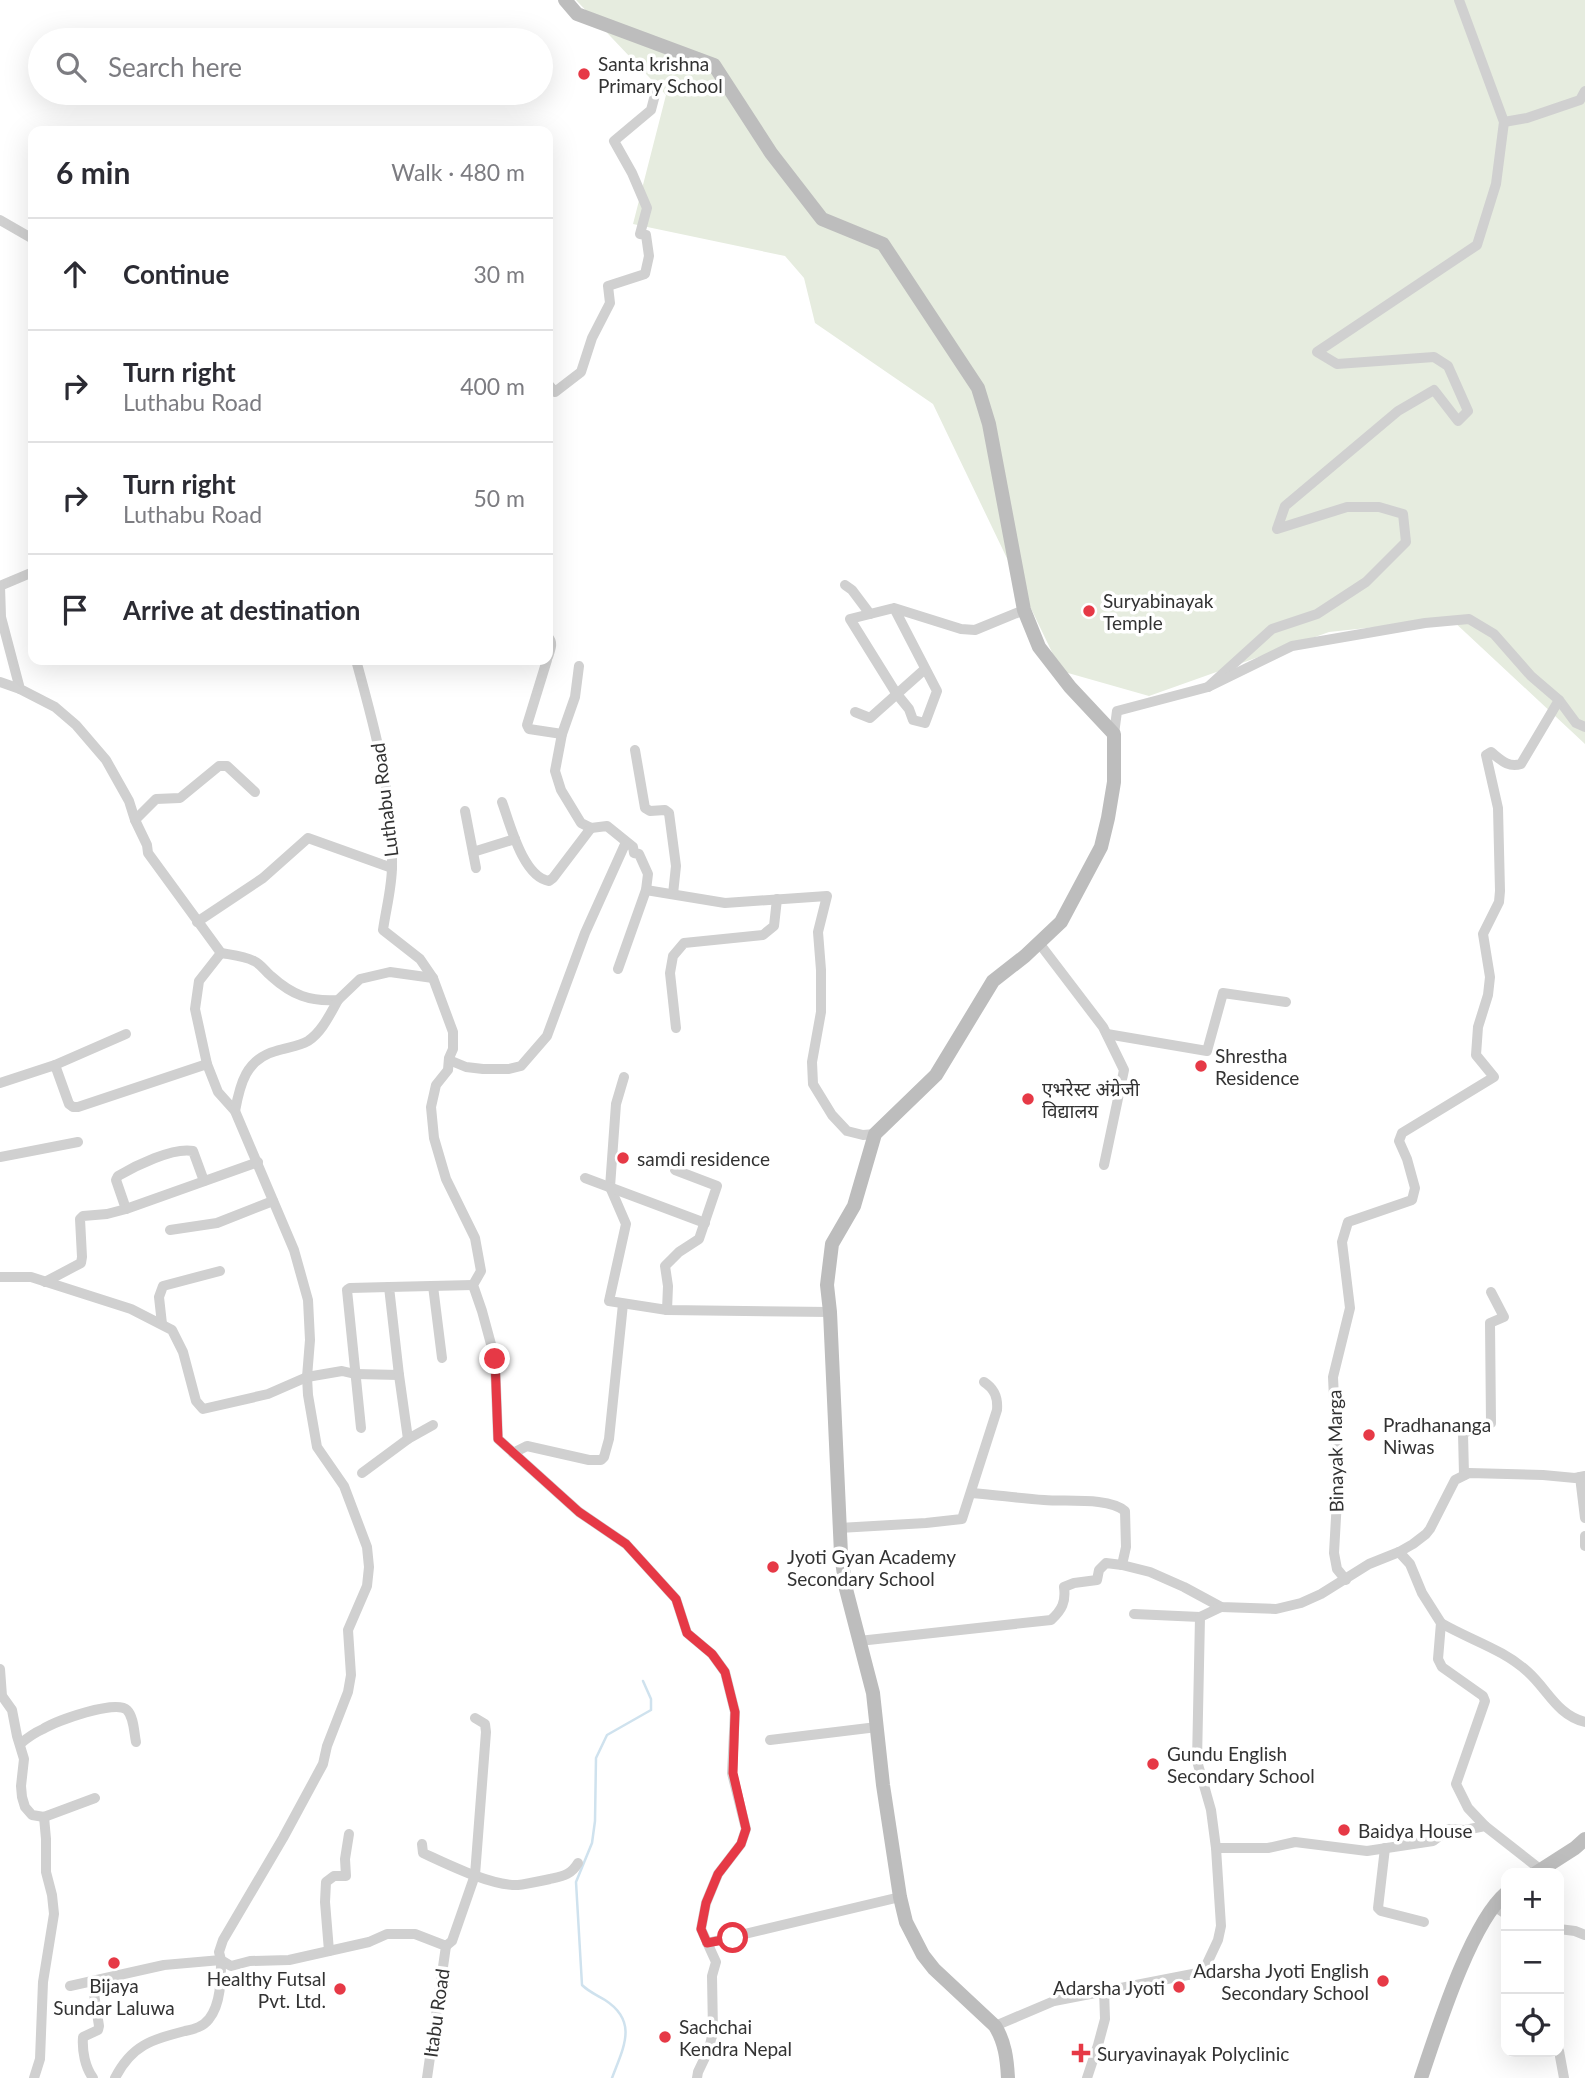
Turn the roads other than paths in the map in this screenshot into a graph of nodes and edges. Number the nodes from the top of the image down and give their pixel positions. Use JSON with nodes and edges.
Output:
{"nodes":[{"id":1,"x":565,"y":0,"type":"edge"},
{"id":2,"x":1459,"y":0,"type":"edge"},
{"id":3,"x":632,"y":89,"type":"dead end"},
{"id":4,"x":1585,"y":91,"type":"edge"},
{"id":5,"x":1504,"y":122,"type":"junction"},
{"id":6,"x":0,"y":220,"type":"edge"},
{"id":7,"x":28,"y":236,"type":"edge"},
{"id":8,"x":553,"y":390,"type":"edge"},
{"id":9,"x":28,"y":574,"type":"edge"},
{"id":10,"x":845,"y":585,"type":"dead end"},
{"id":11,"x":894,"y":608,"type":"junction"},
{"id":12,"x":1024,"y":610,"type":"junction"},
{"id":13,"x":870,"y":614,"type":"junction"},
{"id":14,"x":357,"y":665,"type":"edge"},
{"id":15,"x":545,"y":665,"type":"edge"},
{"id":16,"x":579,"y":666,"type":"dead end"},
{"id":17,"x":925,"y":668,"type":"junction"},
{"id":18,"x":0,"y":682,"type":"edge"},
{"id":19,"x":1208,"y":687,"type":"junction"},
{"id":20,"x":20,"y":690,"type":"junction"},
{"id":21,"x":896,"y":693,"type":"junction"},
{"id":22,"x":1559,"y":700,"type":"junction"},
{"id":23,"x":855,"y":712,"type":"dead end"},
{"id":24,"x":1585,"y":727,"type":"edge"},
{"id":25,"x":562,"y":734,"type":"junction"},
{"id":26,"x":1114,"y":734,"type":"junction"},
{"id":27,"x":635,"y":750,"type":"dead end"},
{"id":28,"x":256,"y":792,"type":"dead end"},
{"id":29,"x":502,"y":802,"type":"dead end"},
{"id":30,"x":465,"y":811,"type":"dead end"},
{"id":31,"x":135,"y":820,"type":"junction"},
{"id":32,"x":591,"y":828,"type":"junction"},
{"id":33,"x":515,"y":839,"type":"junction"},
{"id":34,"x":626,"y":842,"type":"junction"},
{"id":35,"x":473,"y":852,"type":"junction"},
{"id":36,"x":392,"y":868,"type":"junction"},
{"id":37,"x":476,"y":868,"type":"dead end"},
{"id":38,"x":646,"y":890,"type":"junction"},
{"id":39,"x":673,"y":894,"type":"junction"},
{"id":40,"x":777,"y":900,"type":"junction"},
{"id":41,"x":197,"y":922,"type":"junction"},
{"id":42,"x":1039,"y":943,"type":"junction"},
{"id":43,"x":221,"y":953,"type":"junction"},
{"id":44,"x":618,"y":969,"type":"dead end"},
{"id":45,"x":433,"y":978,"type":"junction"},
{"id":46,"x":338,"y":1000,"type":"junction"},
{"id":47,"x":1286,"y":1002,"type":"dead end"},
{"id":48,"x":676,"y":1028,"type":"dead end"},
{"id":49,"x":126,"y":1034,"type":"dead end"},
{"id":50,"x":1107,"y":1034,"type":"junction"},
{"id":51,"x":449,"y":1060,"type":"junction"},
{"id":52,"x":207,"y":1064,"type":"junction"},
{"id":53,"x":54,"y":1065,"type":"junction"},
{"id":54,"x":624,"y":1077,"type":"dead end"},
{"id":55,"x":0,"y":1083,"type":"edge"},
{"id":56,"x":235,"y":1111,"type":"junction"},
{"id":57,"x":875,"y":1134,"type":"junction"},
{"id":58,"x":78,"y":1142,"type":"dead end"},
{"id":59,"x":0,"y":1157,"type":"edge"},
{"id":60,"x":258,"y":1162,"type":"junction"},
{"id":61,"x":1104,"y":1165,"type":"dead end"},
{"id":62,"x":675,"y":1170,"type":"dead end"},
{"id":63,"x":585,"y":1178,"type":"dead end"},
{"id":64,"x":204,"y":1181,"type":"junction"},
{"id":65,"x":610,"y":1187,"type":"junction"},
{"id":66,"x":273,"y":1201,"type":"junction"},
{"id":67,"x":126,"y":1209,"type":"junction"},
{"id":68,"x":705,"y":1223,"type":"junction"},
{"id":69,"x":170,"y":1230,"type":"dead end"},
{"id":70,"x":220,"y":1271,"type":"dead end"},
{"id":71,"x":0,"y":1277,"type":"edge"},
{"id":72,"x":45,"y":1282,"type":"junction"},
{"id":73,"x":472,"y":1285,"type":"junction"},
{"id":74,"x":433,"y":1286,"type":"junction"},
{"id":75,"x":388,"y":1287,"type":"junction"},
{"id":76,"x":1492,"y":1292,"type":"dead end"},
{"id":77,"x":622,"y":1304,"type":"junction"},
{"id":78,"x":667,"y":1310,"type":"junction"},
{"id":79,"x":830,"y":1312,"type":"junction"},
{"id":80,"x":162,"y":1324,"type":"junction"},
{"id":81,"x":442,"y":1358,"type":"dead end"},
{"id":82,"x":355,"y":1374,"type":"junction"},
{"id":83,"x":399,"y":1375,"type":"junction"},
{"id":84,"x":307,"y":1377,"type":"junction"},
{"id":85,"x":984,"y":1382,"type":"dead end"},
{"id":86,"x":433,"y":1425,"type":"dead end"},
{"id":87,"x":361,"y":1428,"type":"dead end"},
{"id":88,"x":408,"y":1439,"type":"junction"},
{"id":89,"x":513,"y":1453,"type":"junction"},
{"id":90,"x":362,"y":1473,"type":"dead end"},
{"id":91,"x":1464,"y":1475,"type":"junction"},
{"id":92,"x":1583,"y":1476,"type":"edge"},
{"id":93,"x":971,"y":1493,"type":"junction"},
{"id":94,"x":1585,"y":1518,"type":"edge"},
{"id":95,"x":839,"y":1528,"type":"junction"},
{"id":96,"x":1585,"y":1536,"type":"edge"},
{"id":97,"x":1585,"y":1546,"type":"edge"},
{"id":98,"x":1399,"y":1552,"type":"junction"},
{"id":99,"x":1122,"y":1565,"type":"junction"},
{"id":100,"x":1346,"y":1580,"type":"junction"},
{"id":101,"x":1221,"y":1607,"type":"junction"},
{"id":102,"x":1134,"y":1614,"type":"dead end"},
{"id":103,"x":1200,"y":1617,"type":"junction"},
{"id":104,"x":1441,"y":1623,"type":"junction"},
{"id":105,"x":859,"y":1641,"type":"junction"},
{"id":106,"x":0,"y":1669,"type":"edge"},
{"id":107,"x":475,"y":1718,"type":"dead end"},
{"id":108,"x":1585,"y":1722,"type":"edge"},
{"id":109,"x":877,"y":1727,"type":"junction"},
{"id":110,"x":770,"y":1740,"type":"dead end"},
{"id":111,"x":136,"y":1742,"type":"dead end"},
{"id":112,"x":20,"y":1744,"type":"junction"},
{"id":113,"x":96,"y":1798,"type":"dead end"},
{"id":114,"x":44,"y":1817,"type":"junction"},
{"id":115,"x":1485,"y":1826,"type":"junction"},
{"id":116,"x":349,"y":1834,"type":"dead end"},
{"id":117,"x":1585,"y":1839,"type":"edge"},
{"id":118,"x":422,"y":1844,"type":"dead end"},
{"id":119,"x":1216,"y":1848,"type":"junction"},
{"id":120,"x":1385,"y":1848,"type":"junction"},
{"id":121,"x":578,"y":1863,"type":"dead end"},
{"id":122,"x":1534,"y":1868,"type":"edge"},
{"id":123,"x":1545,"y":1868,"type":"edge"},
{"id":124,"x":475,"y":1875,"type":"junction"},
{"id":125,"x":900,"y":1897,"type":"junction"},
{"id":126,"x":1500,"y":1910,"type":"edge"},
{"id":127,"x":1424,"y":1922,"type":"dead end"},
{"id":128,"x":1564,"y":1930,"type":"edge"},
{"id":129,"x":1585,"y":1935,"type":"edge"},
{"id":130,"x":707,"y":1943,"type":"junction"},
{"id":131,"x":446,"y":1946,"type":"junction"},
{"id":132,"x":329,"y":1951,"type":"junction"},
{"id":133,"x":221,"y":1961,"type":"junction"},
{"id":134,"x":92,"y":1981,"type":"junction"},
{"id":135,"x":70,"y":1986,"type":"dead end"},
{"id":136,"x":1104,"y":1990,"type":"junction"},
{"id":137,"x":995,"y":2026,"type":"junction"},
{"id":138,"x":1560,"y":2057,"type":"edge"},
{"id":139,"x":34,"y":2078,"type":"edge"},
{"id":140,"x":93,"y":2078,"type":"edge"},
{"id":141,"x":115,"y":2078,"type":"edge"},
{"id":142,"x":427,"y":2078,"type":"edge"},
{"id":143,"x":697,"y":2078,"type":"edge"},
{"id":144,"x":1008,"y":2078,"type":"edge"},
{"id":145,"x":1087,"y":2078,"type":"edge"},
{"id":146,"x":1420,"y":2078,"type":"edge"},
{"id":147,"x":1564,"y":2078,"type":"edge"}],
"edges":[{"from":1,"to":12,"type":"main road"},
{"from":2,"to":5,"type":"street"},
{"from":3,"to":8,"type":"street"},
{"from":4,"to":5,"type":"street"},
{"from":5,"to":19,"type":"street"},
{"from":6,"to":7,"type":"street"},
{"from":9,"to":20,"type":"street"},
{"from":10,"to":13,"type":"street"},
{"from":11,"to":12,"type":"street"},
{"from":11,"to":13,"type":"street"},
{"from":11,"to":17,"type":"street"},
{"from":12,"to":26,"type":"main road"},
{"from":13,"to":21,"type":"street"},
{"from":14,"to":36,"type":"street","name":"Luthabu Road"},
{"from":15,"to":25,"type":"street"},
{"from":16,"to":25,"type":"street"},
{"from":17,"to":21,"type":"street"},
{"from":17,"to":21,"type":"street"},
{"from":18,"to":20,"type":"street"},
{"from":19,"to":22,"type":"street"},
{"from":19,"to":26,"type":"street"},
{"from":20,"to":31,"type":"street"},
{"from":21,"to":23,"type":"street"},
{"from":22,"to":24,"type":"street"},
{"from":22,"to":100,"type":"street","name":"Binayak Marga"},
{"from":25,"to":32,"type":"street"},
{"from":26,"to":42,"type":"main road"},
{"from":27,"to":39,"type":"street"},
{"from":28,"to":31,"type":"street"},
{"from":29,"to":33,"type":"street"},
{"from":30,"to":35,"type":"street"},
{"from":31,"to":41,"type":"street"},
{"from":32,"to":33,"type":"street"},
{"from":32,"to":34,"type":"street"},
{"from":33,"to":35,"type":"street"},
{"from":34,"to":38,"type":"street"},
{"from":34,"to":51,"type":"street"},
{"from":35,"to":37,"type":"street"},
{"from":36,"to":41,"type":"street"},
{"from":36,"to":45,"type":"street","name":"Luthabu Road"},
{"from":38,"to":39,"type":"street"},
{"from":38,"to":44,"type":"street"},
{"from":39,"to":40,"type":"street"},
{"from":40,"to":48,"type":"street"},
{"from":40,"to":57,"type":"street"},
{"from":41,"to":43,"type":"street"},
{"from":42,"to":50,"type":"street"},
{"from":42,"to":57,"type":"main road"},
{"from":43,"to":46,"type":"street"},
{"from":43,"to":52,"type":"street"},
{"from":45,"to":46,"type":"street"},
{"from":45,"to":51,"type":"street","name":"Luthabu Road"},
{"from":46,"to":56,"type":"street"},
{"from":47,"to":50,"type":"street"},
{"from":49,"to":53,"type":"street"},
{"from":50,"to":61,"type":"street"},
{"from":51,"to":73,"type":"street","name":"Luthabu Road"},
{"from":52,"to":53,"type":"street"},
{"from":52,"to":56,"type":"street"},
{"from":53,"to":55,"type":"street"},
{"from":54,"to":65,"type":"street"},
{"from":56,"to":60,"type":"street"},
{"from":57,"to":79,"type":"main road"},
{"from":58,"to":59,"type":"street"},
{"from":60,"to":64,"type":"street"},
{"from":60,"to":66,"type":"street"},
{"from":62,"to":68,"type":"street"},
{"from":63,"to":65,"type":"street"},
{"from":64,"to":67,"type":"street"},
{"from":64,"to":67,"type":"street"},
{"from":65,"to":68,"type":"street"},
{"from":65,"to":77,"type":"street"},
{"from":66,"to":69,"type":"street"},
{"from":66,"to":84,"type":"street"},
{"from":67,"to":72,"type":"street"},
{"from":68,"to":78,"type":"street"},
{"from":70,"to":80,"type":"street"},
{"from":71,"to":72,"type":"street"},
{"from":72,"to":80,"type":"street"},
{"from":73,"to":74,"type":"street"},
{"from":73,"to":89,"type":"street","name":"Luthabu Road"},
{"from":74,"to":75,"type":"street"},
{"from":74,"to":81,"type":"street"},
{"from":75,"to":82,"type":"street"},
{"from":75,"to":83,"type":"street"},
{"from":76,"to":91,"type":"street"},
{"from":77,"to":78,"type":"street"},
{"from":77,"to":89,"type":"street"},
{"from":78,"to":79,"type":"street"},
{"from":79,"to":95,"type":"main road"},
{"from":80,"to":84,"type":"street"},
{"from":82,"to":83,"type":"street"},
{"from":82,"to":84,"type":"street"},
{"from":82,"to":87,"type":"street"},
{"from":83,"to":88,"type":"street"},
{"from":84,"to":133,"type":"street"},
{"from":85,"to":93,"type":"street"},
{"from":86,"to":88,"type":"street"},
{"from":88,"to":90,"type":"street"},
{"from":89,"to":130,"type":"street","name":"Luthabu Road"},
{"from":91,"to":92,"type":"street"},
{"from":91,"to":98,"type":"street"},
{"from":92,"to":94,"type":"street"},
{"from":93,"to":95,"type":"street"},
{"from":93,"to":99,"type":"street"},
{"from":95,"to":105,"type":"main road"},
{"from":96,"to":97,"type":"street"},
{"from":98,"to":100,"type":"street"},
{"from":98,"to":104,"type":"street"},
{"from":99,"to":101,"type":"street"},
{"from":99,"to":105,"type":"street"},
{"from":100,"to":101,"type":"street"},
{"from":101,"to":103,"type":"street"},
{"from":102,"to":103,"type":"street"},
{"from":103,"to":119,"type":"street"},
{"from":104,"to":108,"type":"street"},
{"from":104,"to":115,"type":"street"},
{"from":105,"to":109,"type":"main road"},
{"from":106,"to":112,"type":"street"},
{"from":107,"to":124,"type":"street"},
{"from":109,"to":110,"type":"street"},
{"from":109,"to":125,"type":"main road"},
{"from":111,"to":112,"type":"street"},
{"from":112,"to":114,"type":"street"},
{"from":113,"to":114,"type":"street"},
{"from":114,"to":139,"type":"street"},
{"from":115,"to":120,"type":"street"},
{"from":115,"to":122,"type":"street"},
{"from":116,"to":132,"type":"street"},
{"from":117,"to":123,"type":"main road"},
{"from":118,"to":124,"type":"street"},
{"from":119,"to":120,"type":"street"},
{"from":119,"to":136,"type":"street"},
{"from":120,"to":127,"type":"street"},
{"from":121,"to":124,"type":"street"},
{"from":124,"to":131,"type":"street"},
{"from":125,"to":130,"type":"street"},
{"from":125,"to":137,"type":"main road"},
{"from":126,"to":146,"type":"main road"},
{"from":128,"to":129,"type":"street"},
{"from":130,"to":143,"type":"street","name":"Luthabu Road"},
{"from":131,"to":132,"type":"street","name":"Itabu Road"},
{"from":131,"to":142,"type":"street","name":"Itabu Road"},
{"from":132,"to":133,"type":"street","name":"Itabu Road"},
{"from":133,"to":134,"type":"street","name":"Itabu Road"},
{"from":133,"to":141,"type":"street"},
{"from":134,"to":135,"type":"street","name":"Itabu Road"},
{"from":134,"to":140,"type":"street"},
{"from":136,"to":137,"type":"street"},
{"from":136,"to":145,"type":"street"},
{"from":137,"to":144,"type":"main road"},
{"from":138,"to":147,"type":"street"}]}
